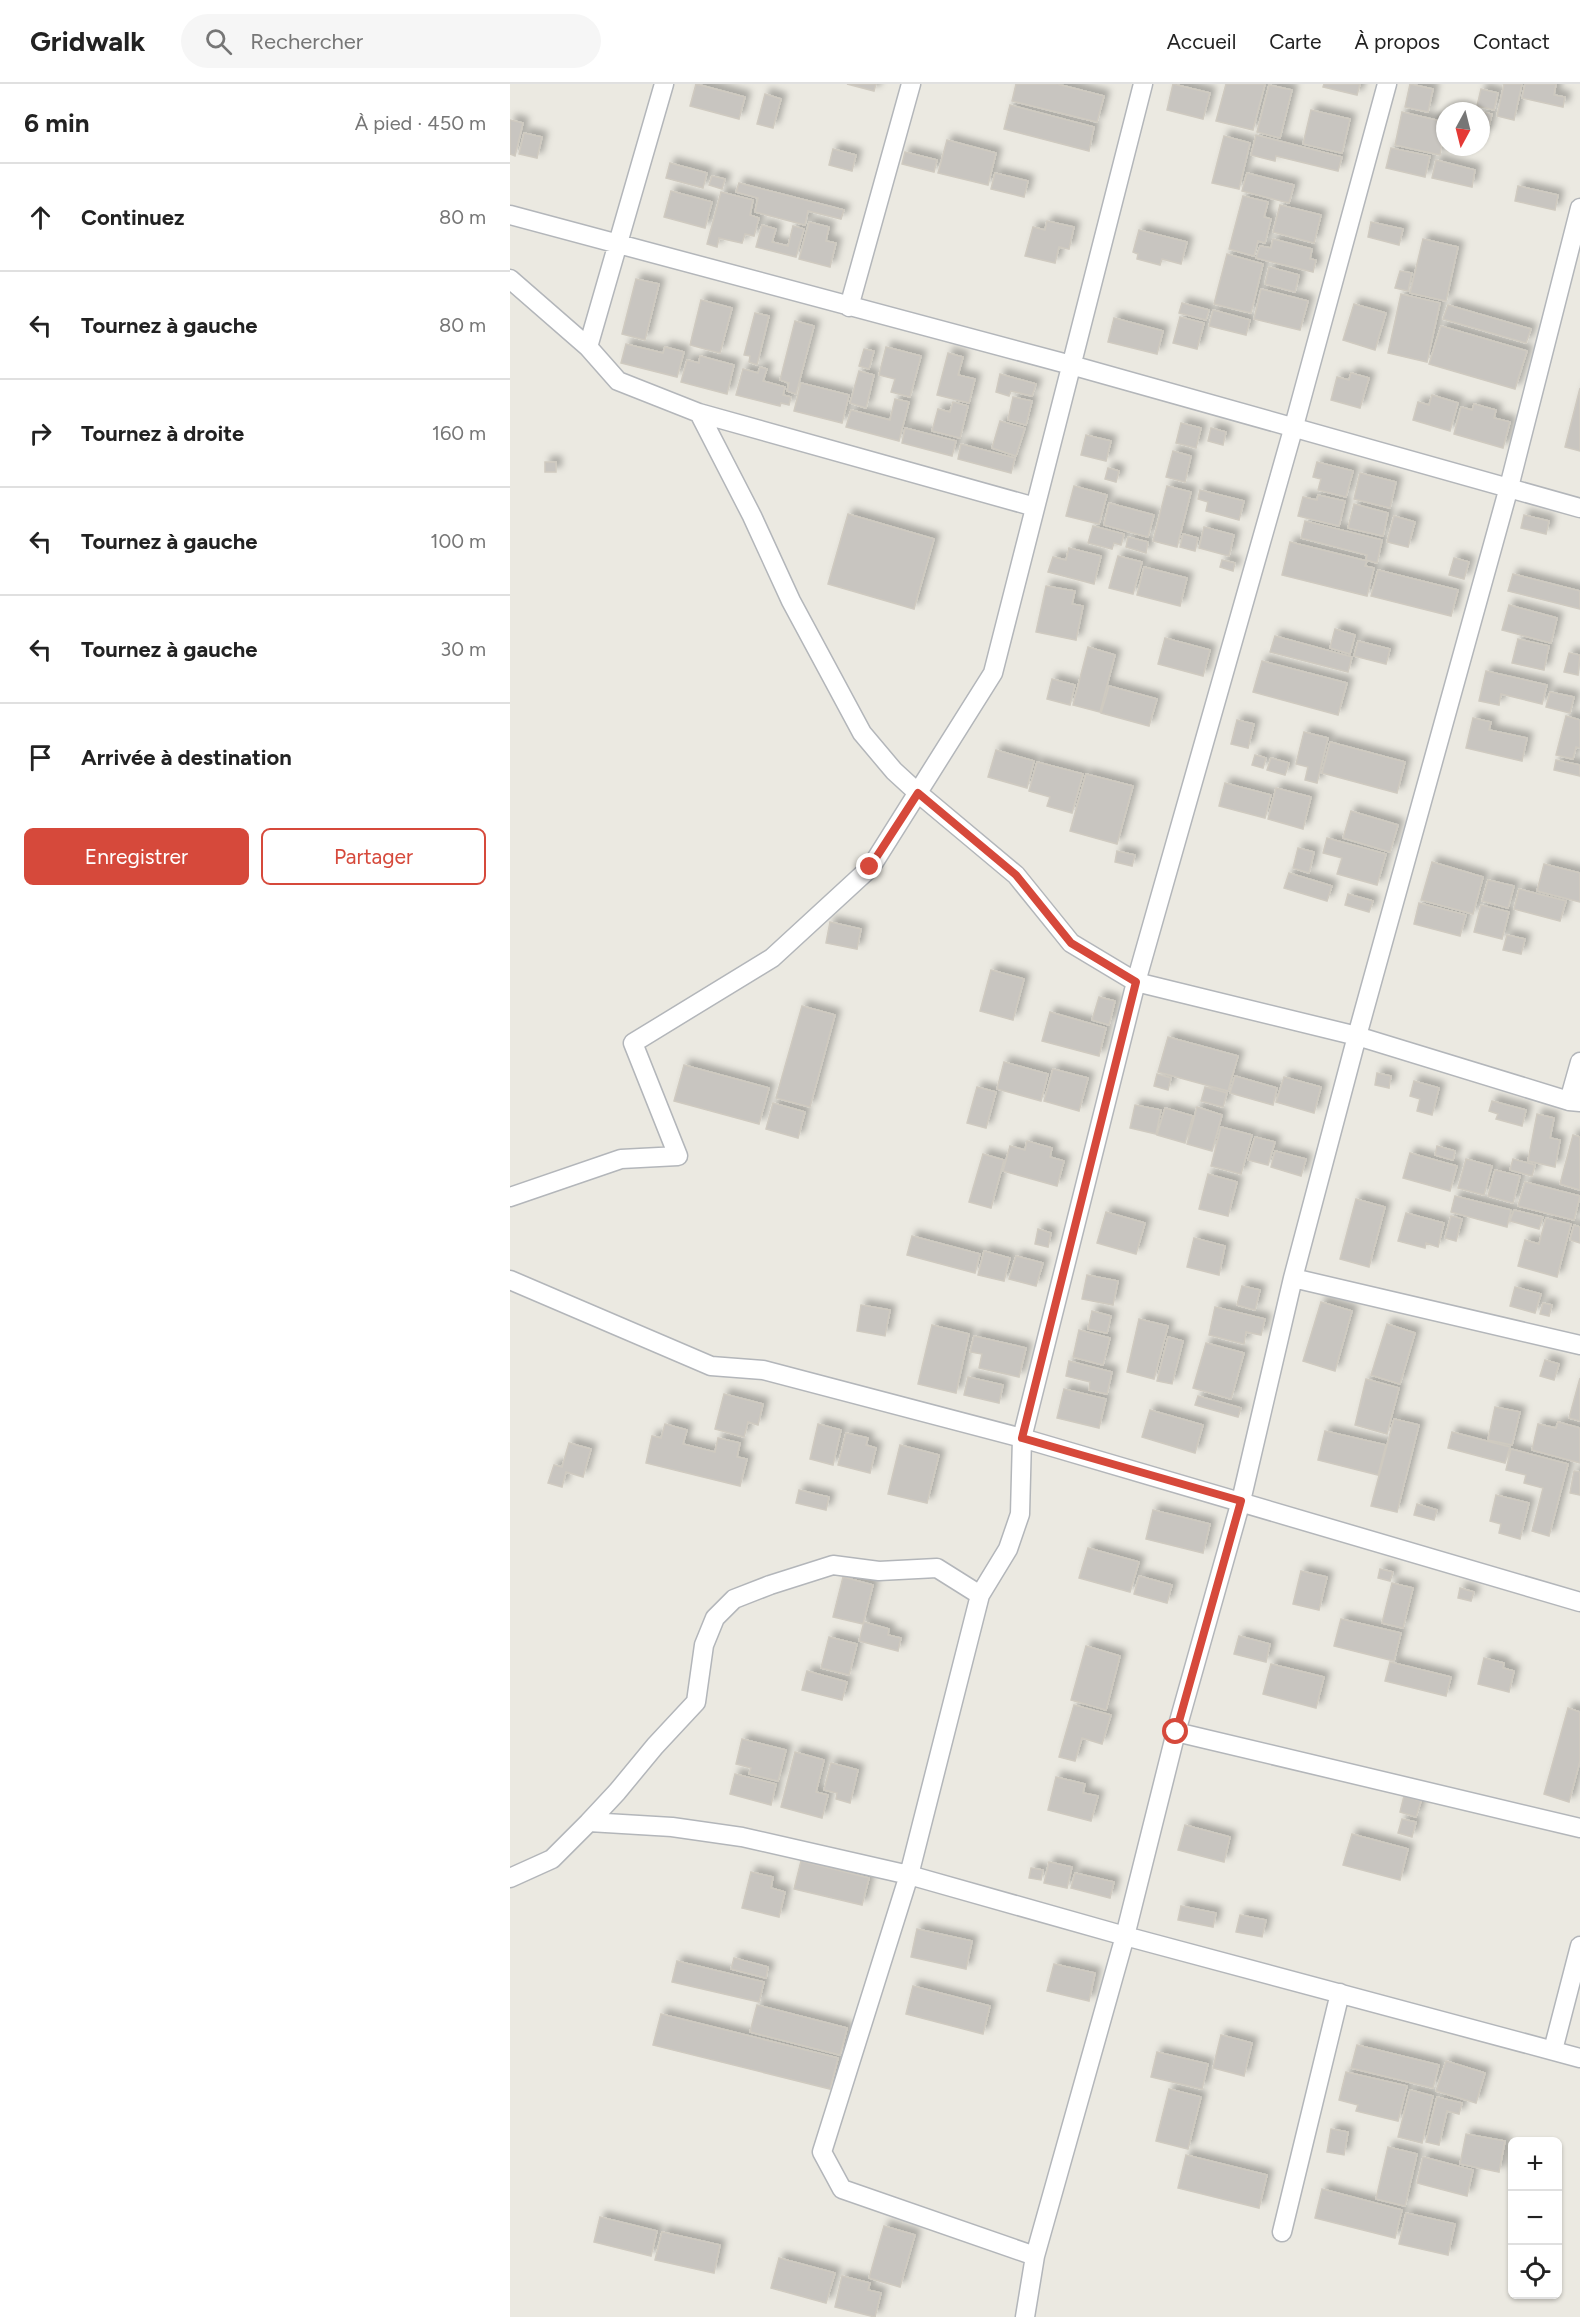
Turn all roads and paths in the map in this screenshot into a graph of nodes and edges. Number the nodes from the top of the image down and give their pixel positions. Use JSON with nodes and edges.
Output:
{"nodes":[{"id":1,"x":664,"y":84,"type":"edge"},
{"id":2,"x":911,"y":84,"type":"edge"},
{"id":3,"x":1143,"y":84,"type":"edge"},
{"id":4,"x":1387,"y":84,"type":"edge"},
{"id":5,"x":1580,"y":208,"type":"edge"},
{"id":6,"x":510,"y":216,"type":"edge"},
{"id":7,"x":619,"y":244,"type":"junction"},
{"id":8,"x":511,"y":281,"type":"edge"},
{"id":9,"x":849,"y":307,"type":"junction"},
{"id":10,"x":588,"y":347,"type":"junction"},
{"id":11,"x":1071,"y":365,"type":"junction"},
{"id":12,"x":699,"y":413,"type":"junction"},
{"id":13,"x":1294,"y":426,"type":"junction"},
{"id":14,"x":1509,"y":487,"type":"junction"},
{"id":15,"x":1035,"y":507,"type":"junction"},
{"id":16,"x":1580,"y":508,"type":"edge"},
{"id":17,"x":918,"y":793,"type":"junction"},
{"id":18,"x":1136,"y":982,"type":"junction"},
{"id":19,"x":1357,"y":1036,"type":"junction"},
{"id":20,"x":1580,"y":1062,"type":"edge"},
{"id":21,"x":1575,"y":1102,"type":"edge"},
{"id":22,"x":510,"y":1197,"type":"edge"},
{"id":23,"x":1293,"y":1278,"type":"junction"},
{"id":24,"x":510,"y":1280,"type":"edge"},
{"id":25,"x":1580,"y":1345,"type":"edge"},
{"id":26,"x":1022,"y":1438,"type":"junction"},
{"id":27,"x":1241,"y":1501,"type":"junction"},
{"id":28,"x":980,"y":1595,"type":"junction"},
{"id":29,"x":1580,"y":1602,"type":"edge"},
{"id":30,"x":1176,"y":1732,"type":"junction"},
{"id":31,"x":589,"y":1822,"type":"junction"},
{"id":32,"x":1580,"y":1828,"type":"edge"},
{"id":33,"x":909,"y":1875,"type":"junction"},
{"id":34,"x":510,"y":1878,"type":"edge"},
{"id":35,"x":1125,"y":1936,"type":"junction"},
{"id":36,"x":1580,"y":1946,"type":"edge"},
{"id":37,"x":1340,"y":1994,"type":"junction"},
{"id":38,"x":1553,"y":2050,"type":"junction"},
{"id":39,"x":1580,"y":2058,"type":"edge"},
{"id":40,"x":1282,"y":2232,"type":"dead end"},
{"id":41,"x":1035,"y":2256,"type":"junction"},
{"id":42,"x":1025,"y":2317,"type":"edge"}],
"edges":[{"from":1,"to":7,"type":"street"},
{"from":2,"to":9,"type":"street"},
{"from":3,"to":11,"type":"street"},
{"from":4,"to":13,"type":"street"},
{"from":5,"to":14,"type":"street"},
{"from":6,"to":7,"type":"street"},
{"from":7,"to":9,"type":"street"},
{"from":7,"to":10,"type":"street"},
{"from":8,"to":10,"type":"street"},
{"from":9,"to":11,"type":"street"},
{"from":10,"to":12,"type":"street"},
{"from":11,"to":13,"type":"street"},
{"from":11,"to":15,"type":"street"},
{"from":12,"to":15,"type":"street"},
{"from":12,"to":17,"type":"street"},
{"from":13,"to":14,"type":"street"},
{"from":13,"to":18,"type":"street"},
{"from":14,"to":16,"type":"street"},
{"from":14,"to":19,"type":"street"},
{"from":15,"to":17,"type":"street"},
{"from":17,"to":18,"type":"street"},
{"from":17,"to":22,"type":"street"},
{"from":18,"to":19,"type":"street"},
{"from":18,"to":26,"type":"street"},
{"from":19,"to":21,"type":"street"},
{"from":19,"to":23,"type":"street"},
{"from":20,"to":21,"type":"street"},
{"from":23,"to":25,"type":"street"},
{"from":23,"to":27,"type":"street"},
{"from":24,"to":26,"type":"street"},
{"from":26,"to":27,"type":"street"},
{"from":26,"to":28,"type":"street"},
{"from":27,"to":29,"type":"street"},
{"from":27,"to":30,"type":"street"},
{"from":28,"to":31,"type":"street"},
{"from":28,"to":33,"type":"street"},
{"from":30,"to":32,"type":"street"},
{"from":30,"to":35,"type":"street"},
{"from":31,"to":33,"type":"street"},
{"from":31,"to":34,"type":"street"},
{"from":33,"to":35,"type":"street"},
{"from":33,"to":41,"type":"street"},
{"from":35,"to":37,"type":"street"},
{"from":35,"to":41,"type":"street"},
{"from":36,"to":38,"type":"street"},
{"from":37,"to":38,"type":"street"},
{"from":37,"to":40,"type":"street"},
{"from":38,"to":39,"type":"street"},
{"from":41,"to":42,"type":"street"}]}
